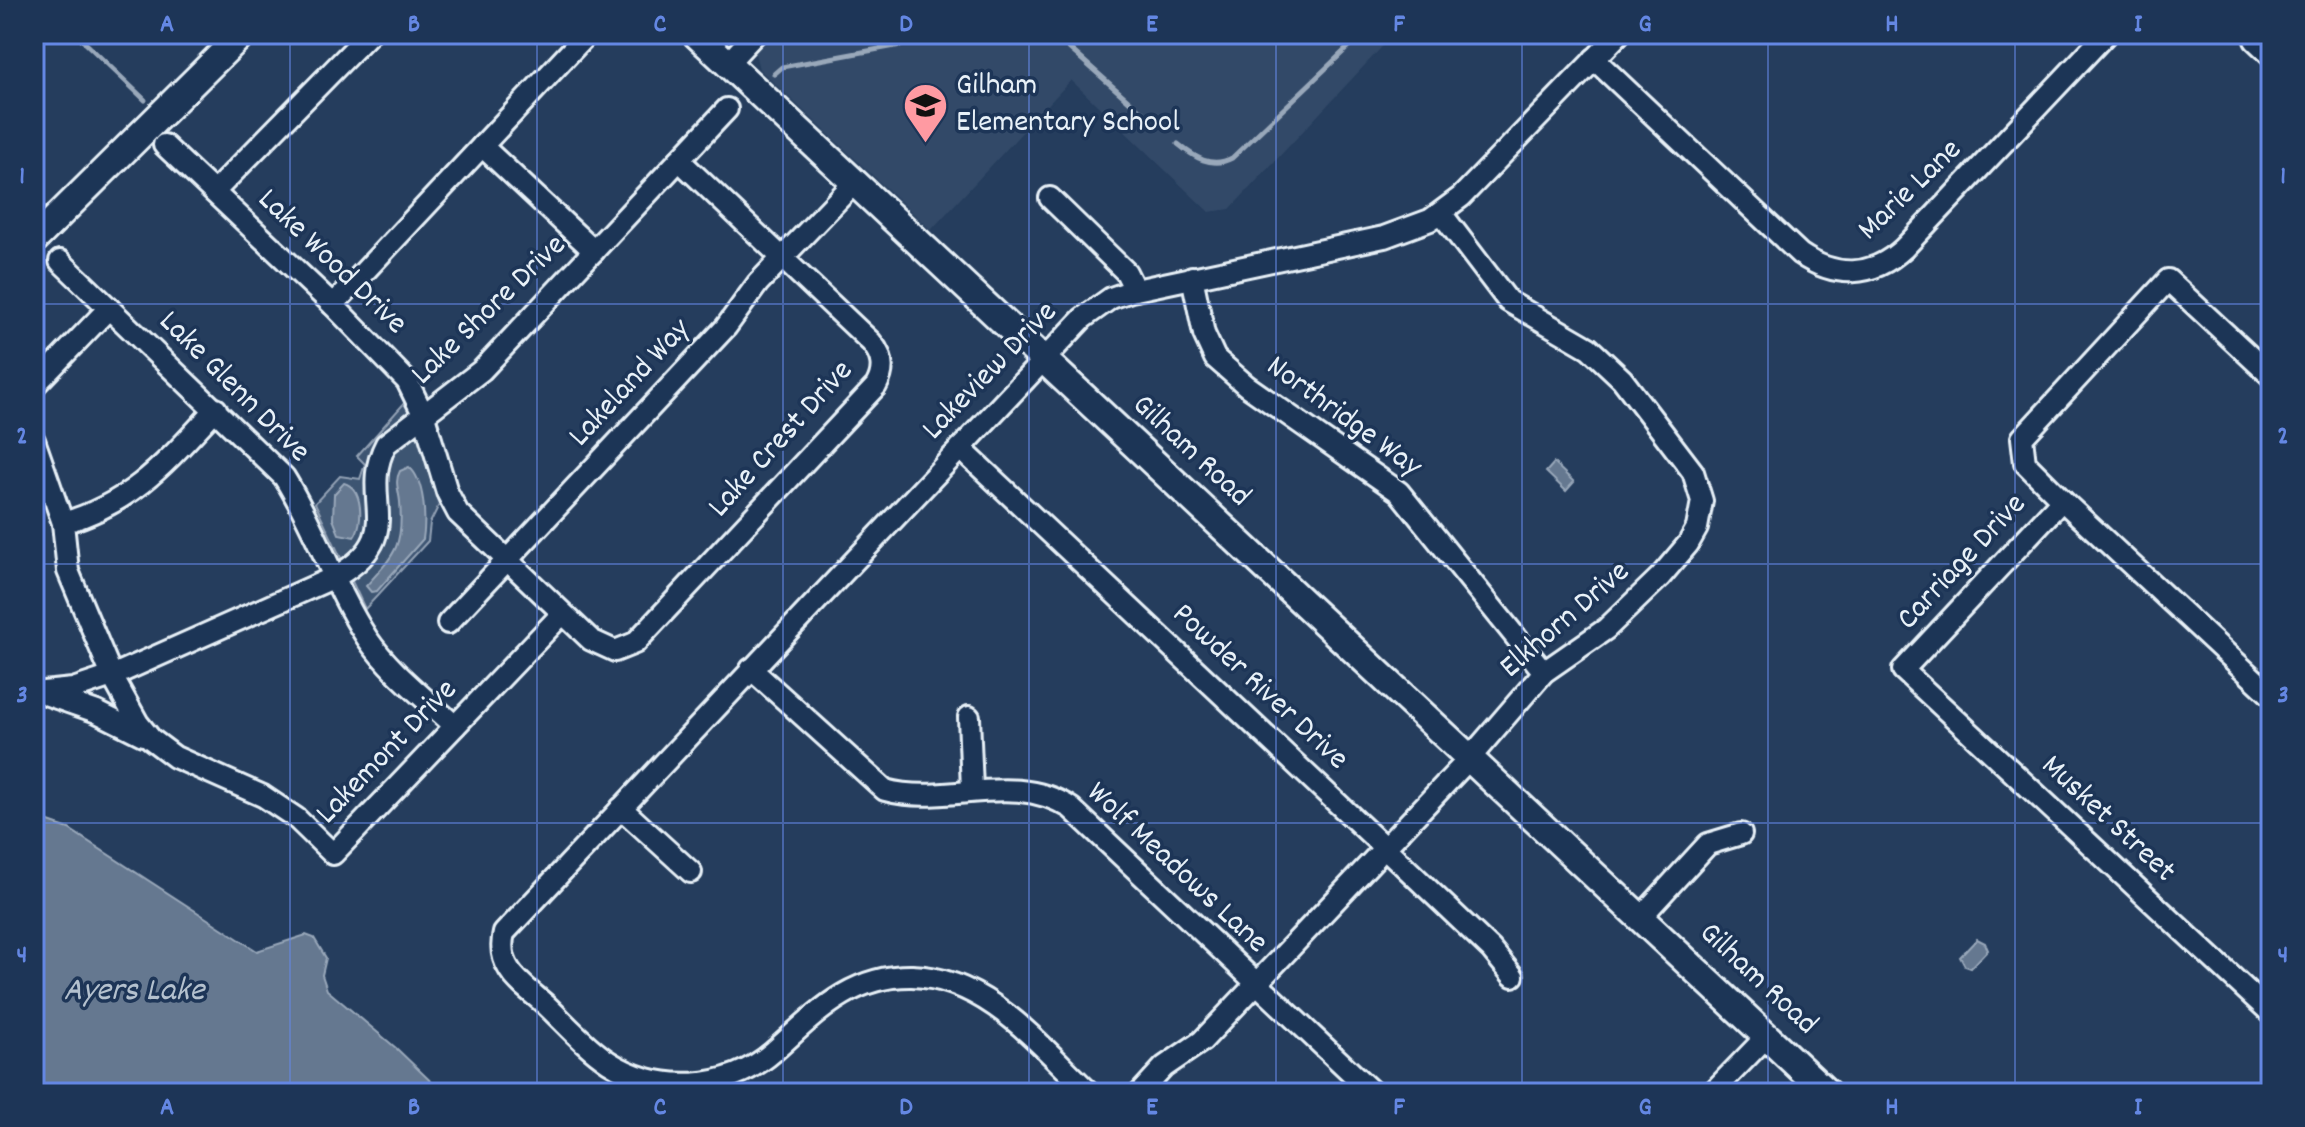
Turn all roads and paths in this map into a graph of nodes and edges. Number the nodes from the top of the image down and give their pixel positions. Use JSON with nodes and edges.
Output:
{"nodes":[{"id":1,"x":242,"y":34,"type":"edge"},
{"id":2,"x":369,"y":34,"type":"edge"},
{"id":3,"x":696,"y":34,"type":"edge"},
{"id":4,"x":755,"y":34,"type":"edge"},
{"id":5,"x":1619,"y":34,"type":"edge"},
{"id":6,"x":2106,"y":34,"type":"edge"},
{"id":7,"x":573,"y":39,"type":"edge"},
{"id":8,"x":2255,"y":40,"type":"dead end"},
{"id":9,"x":2271,"y":55,"type":"edge"},
{"id":10,"x":1594,"y":59,"type":"junction"},
{"id":11,"x":727,"y":64,"type":"junction"},
{"id":12,"x":727,"y":109,"type":"dead end"},
{"id":13,"x":164,"y":145,"type":"dead end"},
{"id":14,"x":482,"y":146,"type":"junction"},
{"id":15,"x":679,"y":160,"type":"junction"},
{"id":16,"x":854,"y":183,"type":"junction"},
{"id":17,"x":214,"y":192,"type":"junction"},
{"id":18,"x":1050,"y":198,"type":"dead end"},
{"id":19,"x":1441,"y":213,"type":"junction"},
{"id":20,"x":34,"y":240,"type":"edge"},
{"id":21,"x":594,"y":251,"type":"junction"},
{"id":22,"x":782,"y":257,"type":"junction"},
{"id":23,"x":60,"y":261,"type":"dead end"},
{"id":24,"x":1192,"y":277,"type":"junction"},
{"id":25,"x":1135,"y":290,"type":"junction"},
{"id":26,"x":333,"y":305,"type":"junction"},
{"id":27,"x":109,"y":308,"type":"junction"},
{"id":28,"x":1042,"y":361,"type":"junction"},
{"id":29,"x":2271,"y":376,"type":"edge"},
{"id":30,"x":34,"y":386,"type":"edge"},
{"id":31,"x":216,"y":409,"type":"junction"},
{"id":32,"x":424,"y":416,"type":"junction"},
{"id":33,"x":34,"y":440,"type":"edge"},
{"id":34,"x":960,"y":448,"type":"junction"},
{"id":35,"x":2062,"y":500,"type":"junction"},
{"id":36,"x":63,"y":523,"type":"junction"},
{"id":37,"x":507,"y":561,"type":"junction"},
{"id":38,"x":337,"y":576,"type":"junction"},
{"id":39,"x":562,"y":614,"type":"junction"},
{"id":40,"x":448,"y":623,"type":"dead end"},
{"id":41,"x":615,"y":651,"type":"joint"},
{"id":42,"x":751,"y":669,"type":"junction"},
{"id":43,"x":1903,"y":670,"type":"joint"},
{"id":44,"x":1544,"y":672,"type":"junction"},
{"id":45,"x":112,"y":676,"type":"junction"},
{"id":46,"x":37,"y":693,"type":"edge"},
{"id":47,"x":2271,"y":695,"type":"edge"},
{"id":48,"x":969,"y":717,"type":"dead end"},
{"id":49,"x":455,"y":726,"type":"junction"},
{"id":50,"x":151,"y":739,"type":"junction"},
{"id":51,"x":1469,"y":759,"type":"junction"},
{"id":52,"x":972,"y":789,"type":"junction"},
{"id":53,"x":621,"y":808,"type":"junction"},
{"id":54,"x":1741,"y":834,"type":"dead end"},
{"id":55,"x":1385,"y":848,"type":"junction"},
{"id":56,"x":691,"y":872,"type":"dead end"},
{"id":57,"x":1640,"y":918,"type":"junction"},
{"id":58,"x":1513,"y":976,"type":"dead end"},
{"id":59,"x":1256,"y":984,"type":"junction"},
{"id":60,"x":2271,"y":1013,"type":"edge"},
{"id":61,"x":1767,"y":1036,"type":"junction"},
{"id":62,"x":1090,"y":1093,"type":"edge"},
{"id":63,"x":1140,"y":1093,"type":"edge"},
{"id":64,"x":1373,"y":1093,"type":"edge"},
{"id":65,"x":1712,"y":1093,"type":"edge"},
{"id":66,"x":1827,"y":1093,"type":"edge"}],
"edges":[{"from":1,"to":20,"type":"street"},
{"from":2,"to":17,"type":"street"},
{"from":3,"to":11,"type":"street","name":"Gilham Road"},
{"from":4,"to":11,"type":"street"},
{"from":5,"to":10,"type":"street","name":"Lakeview Drive"},
{"from":6,"to":10,"type":"street","name":"Marie Lane"},
{"from":7,"to":14,"type":"street"},
{"from":8,"to":9,"type":"street"},
{"from":10,"to":19,"type":"street","name":"Lakeview Drive"},
{"from":11,"to":16,"type":"street","name":"Gilham Road"},
{"from":12,"to":15,"type":"street","name":"Lake Shore Drive"},
{"from":13,"to":17,"type":"street","name":"Lake Wood Drive"},
{"from":14,"to":21,"type":"street"},
{"from":14,"to":26,"type":"street"},
{"from":15,"to":21,"type":"street","name":"Lake Shore Drive"},
{"from":15,"to":22,"type":"street","name":"Lake Crest Drive"},
{"from":16,"to":22,"type":"street","name":"Lakeland Way"},
{"from":16,"to":28,"type":"street","name":"Gilham Road"},
{"from":17,"to":26,"type":"street","name":"Lake Wood Drive"},
{"from":18,"to":25,"type":"street"},
{"from":19,"to":24,"type":"street","name":"Lakeview Drive"},
{"from":19,"to":44,"type":"street","name":"Elkhorn Drive"},
{"from":21,"to":32,"type":"street","name":"Lake Shore Drive"},
{"from":22,"to":37,"type":"street","name":"Lakeland Way"},
{"from":22,"to":41,"type":"street","name":"Lake Crest Drive"},
{"from":23,"to":27,"type":"street","name":"Lake Glenn Drive"},
{"from":24,"to":25,"type":"street","name":"Lakeview Drive"},
{"from":24,"to":44,"type":"street","name":"Northridge Way"},
{"from":25,"to":28,"type":"street","name":"Lakeview Drive"},
{"from":26,"to":32,"type":"street","name":"Lake Wood Drive"},
{"from":27,"to":30,"type":"street"},
{"from":27,"to":31,"type":"street","name":"Lake Glenn Drive"},
{"from":28,"to":34,"type":"street","name":"Lakeview Drive"},
{"from":28,"to":51,"type":"street","name":"Gilham Road"},
{"from":29,"to":35,"type":"street","name":"Carriage Drive"},
{"from":31,"to":36,"type":"street"},
{"from":31,"to":38,"type":"street","name":"Lake Glenn Drive"},
{"from":32,"to":37,"type":"street","name":"Lake Wood Drive"},
{"from":32,"to":38,"type":"street","name":"Lake Shore Drive"},
{"from":33,"to":36,"type":"street","name":"Lakemont Drive"},
{"from":34,"to":42,"type":"street","name":"Lakeview Drive"},
{"from":34,"to":55,"type":"street","name":"Powder River Drive"},
{"from":35,"to":43,"type":"street","name":"Carriage Drive"},
{"from":35,"to":47,"type":"street"},
{"from":36,"to":45,"type":"street","name":"Lakemont Drive"},
{"from":37,"to":39,"type":"street","name":"Lake Wood Drive"},
{"from":37,"to":40,"type":"street","name":"Lakeland Way"},
{"from":38,"to":45,"type":"street","name":"Lake Shore Drive"},
{"from":38,"to":49,"type":"street","name":"Lake Glenn Drive"},
{"from":39,"to":41,"type":"street","name":"Lake Wood Drive"},
{"from":39,"to":49,"type":"street","name":"Lakemont Drive"},
{"from":42,"to":52,"type":"street","name":"Wolf Meadows Lane"},
{"from":42,"to":53,"type":"street","name":"Lakeview Drive"},
{"from":43,"to":60,"type":"street","name":"Musket Street"},
{"from":44,"to":51,"type":"street","name":"Elkhorn Drive"},
{"from":45,"to":46,"type":"street","name":"Lake Shore Drive"},
{"from":45,"to":50,"type":"street","name":"Lakemont Drive"},
{"from":46,"to":50,"type":"street"},
{"from":48,"to":52,"type":"street"},
{"from":49,"to":50,"type":"street","name":"Lakemont Drive"},
{"from":51,"to":55,"type":"street","name":"Elkhorn Drive"},
{"from":51,"to":57,"type":"street","name":"Gilham Road"},
{"from":52,"to":59,"type":"street","name":"Wolf Meadows Lane"},
{"from":53,"to":56,"type":"street"},
{"from":53,"to":62,"type":"street","name":"Lakeview Drive"},
{"from":54,"to":57,"type":"street"},
{"from":55,"to":58,"type":"street","name":"Powder River Drive"},
{"from":55,"to":59,"type":"street","name":"Elkhorn Drive"},
{"from":57,"to":61,"type":"street","name":"Gilham Road"},
{"from":59,"to":63,"type":"street","name":"Elkhorn Drive"},
{"from":59,"to":64,"type":"street","name":"Wolf Meadows Lane"},
{"from":61,"to":65,"type":"street"},
{"from":61,"to":66,"type":"street","name":"Gilham Road"}]}
